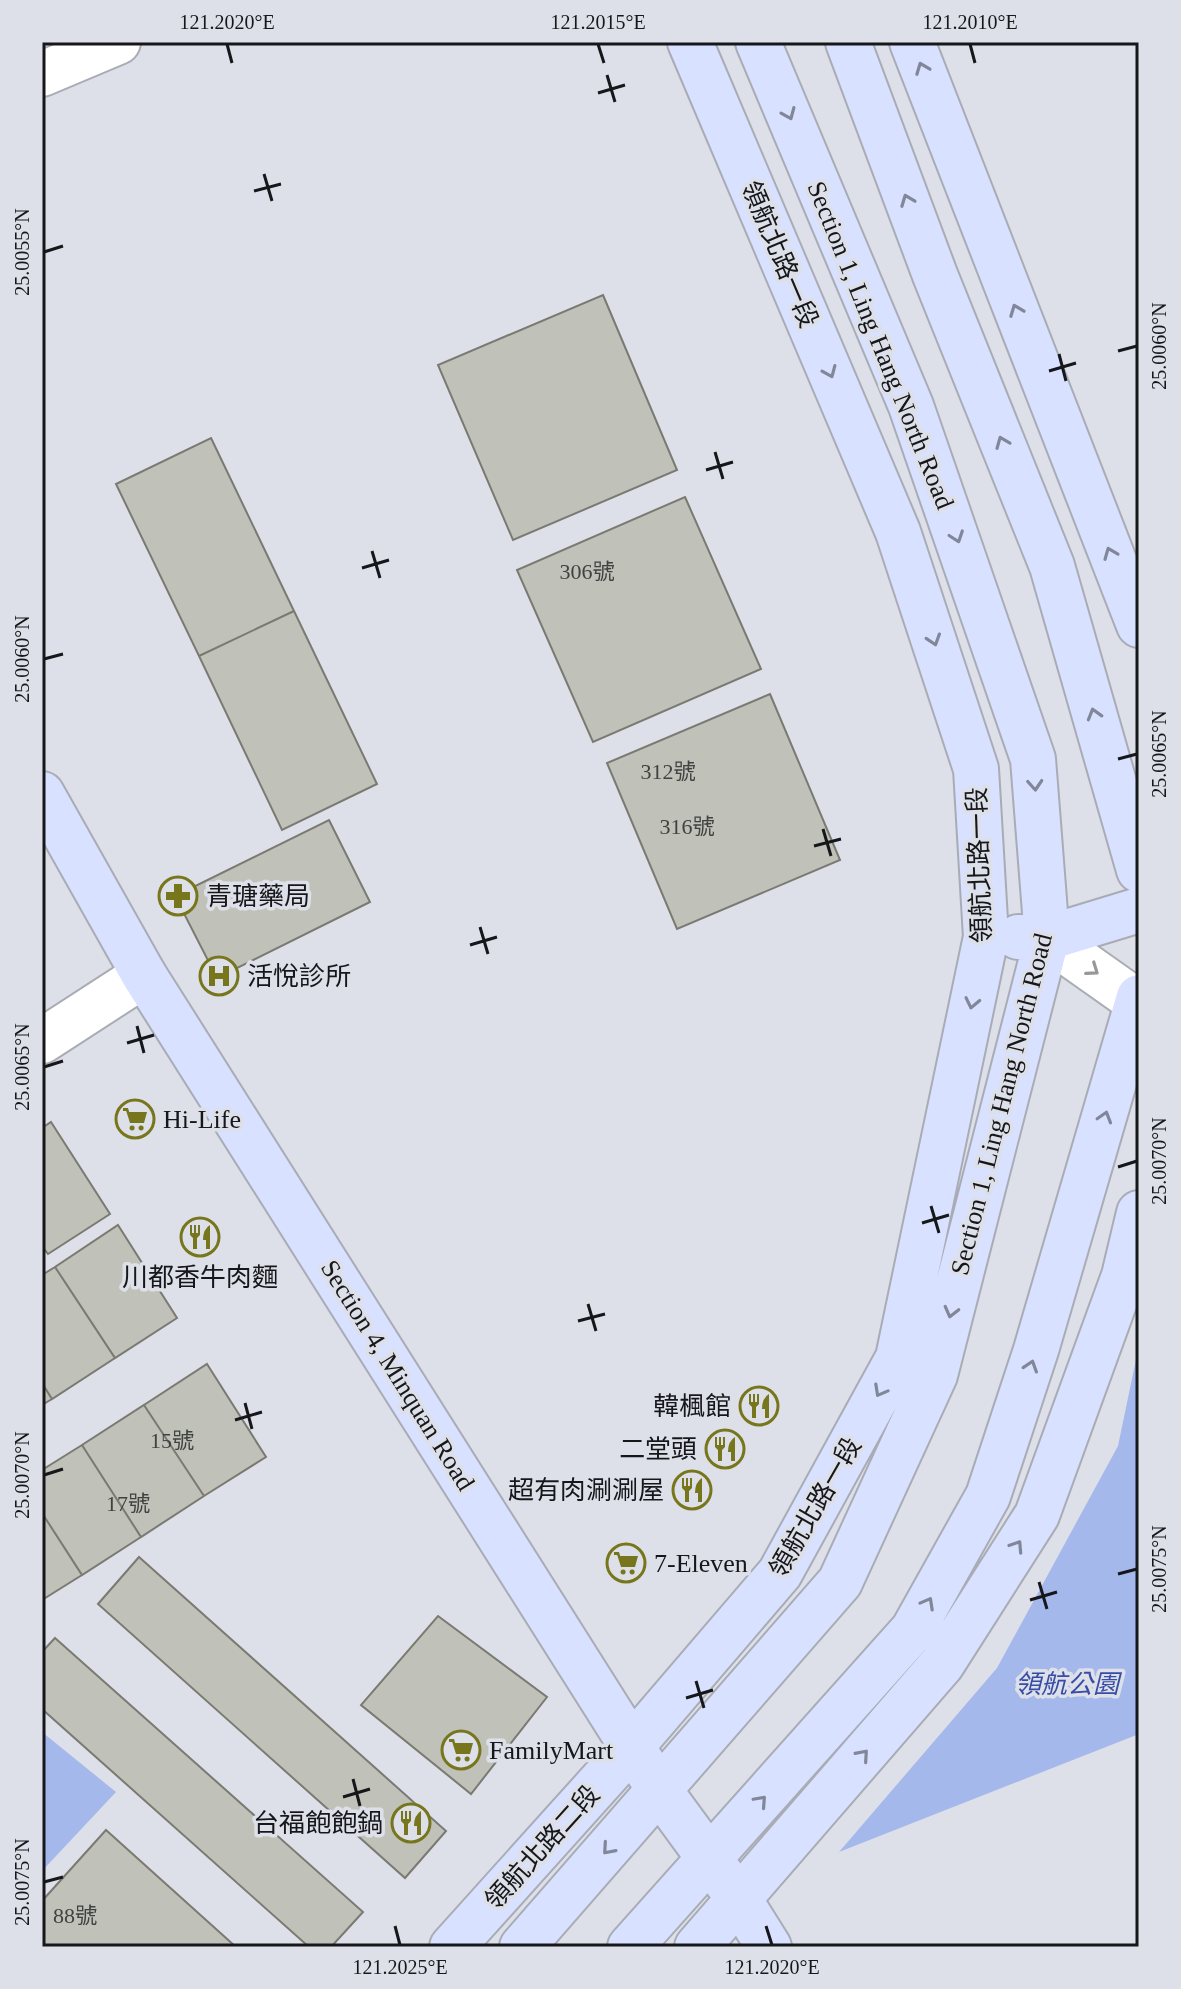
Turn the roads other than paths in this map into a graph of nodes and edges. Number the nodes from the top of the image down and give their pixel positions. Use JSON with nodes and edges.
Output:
{"nodes":[{"id":1,"x":118,"y":42,"type":"edge"},
{"id":2,"x":690,"y":42,"type":"edge"},
{"id":3,"x":758,"y":42,"type":"edge"},
{"id":4,"x":848,"y":42,"type":"edge"},
{"id":5,"x":912,"y":42,"type":"edge"},
{"id":6,"x":42,"y":74,"type":"edge"},
{"id":7,"x":1139,"y":625,"type":"edge"},
{"id":8,"x":42,"y":794,"type":"edge"},
{"id":9,"x":1139,"y":870,"type":"edge"},
{"id":10,"x":1139,"y":910,"type":"edge"},
{"id":11,"x":986,"y":937,"type":"junction"},
{"id":12,"x":1047,"y":938,"type":"junction"},
{"id":13,"x":144,"y":975,"type":"junction"},
{"id":14,"x":1139,"y":1001,"type":"edge"},
{"id":15,"x":42,"y":1041,"type":"edge"},
{"id":16,"x":1139,"y":1213,"type":"edge"},
{"id":17,"x":1131,"y":1272,"type":"edge"},
{"id":18,"x":632,"y":1746,"type":"junction"},
{"id":19,"x":660,"y":1791,"type":"junction"},
{"id":20,"x":709,"y":1860,"type":"junction"},
{"id":21,"x":739,"y":1899,"type":"junction"},
{"id":22,"x":452,"y":1947,"type":"edge"},
{"id":23,"x":522,"y":1947,"type":"edge"},
{"id":24,"x":630,"y":1947,"type":"edge"},
{"id":25,"x":697,"y":1947,"type":"edge"},
{"id":26,"x":769,"y":1947,"type":"edge"}],
"edges":[{"from":1,"to":6,"type":"street"},
{"from":2,"to":11,"type":"street","name":"領航北路一段","one_way":true},
{"from":3,"to":12,"type":"street","name":"Section 1, Ling Hang North Road","one_way":true},
{"from":9,"to":4,"type":"street","one_way":true},
{"from":7,"to":5,"type":"street","one_way":true},
{"from":8,"to":13,"type":"street","name":"Section 4, Minquan Road"},
{"from":10,"to":12,"type":"street"},
{"from":11,"to":12,"type":"street"},
{"from":11,"to":18,"type":"street","name":"領航北路一段","one_way":true},
{"from":12,"to":14,"type":"street","one_way":true},
{"from":12,"to":19,"type":"street","name":"Section 1, Ling Hang North Road","one_way":true},
{"from":13,"to":15,"type":"street"},
{"from":13,"to":18,"type":"street","name":"Section 4, Minquan Road"},
{"from":20,"to":14,"type":"street","one_way":true},
{"from":16,"to":17,"type":"street"},
{"from":21,"to":17,"type":"street","one_way":true},
{"from":18,"to":19,"type":"street","name":"Section 4, Minquan Road"},
{"from":18,"to":22,"type":"street","name":"領航北路二段"},
{"from":19,"to":20,"type":"street","name":"Section 4, Minquan Road"},
{"from":19,"to":23,"type":"street","name":"Section 1, Ling Hang North Road","one_way":true},
{"from":20,"to":21,"type":"street","name":"Section 4, Minquan Road"},
{"from":20,"to":24,"type":"street"},
{"from":21,"to":25,"type":"street"},
{"from":21,"to":26,"type":"street","name":"Section 4, Minquan Road"}]}
